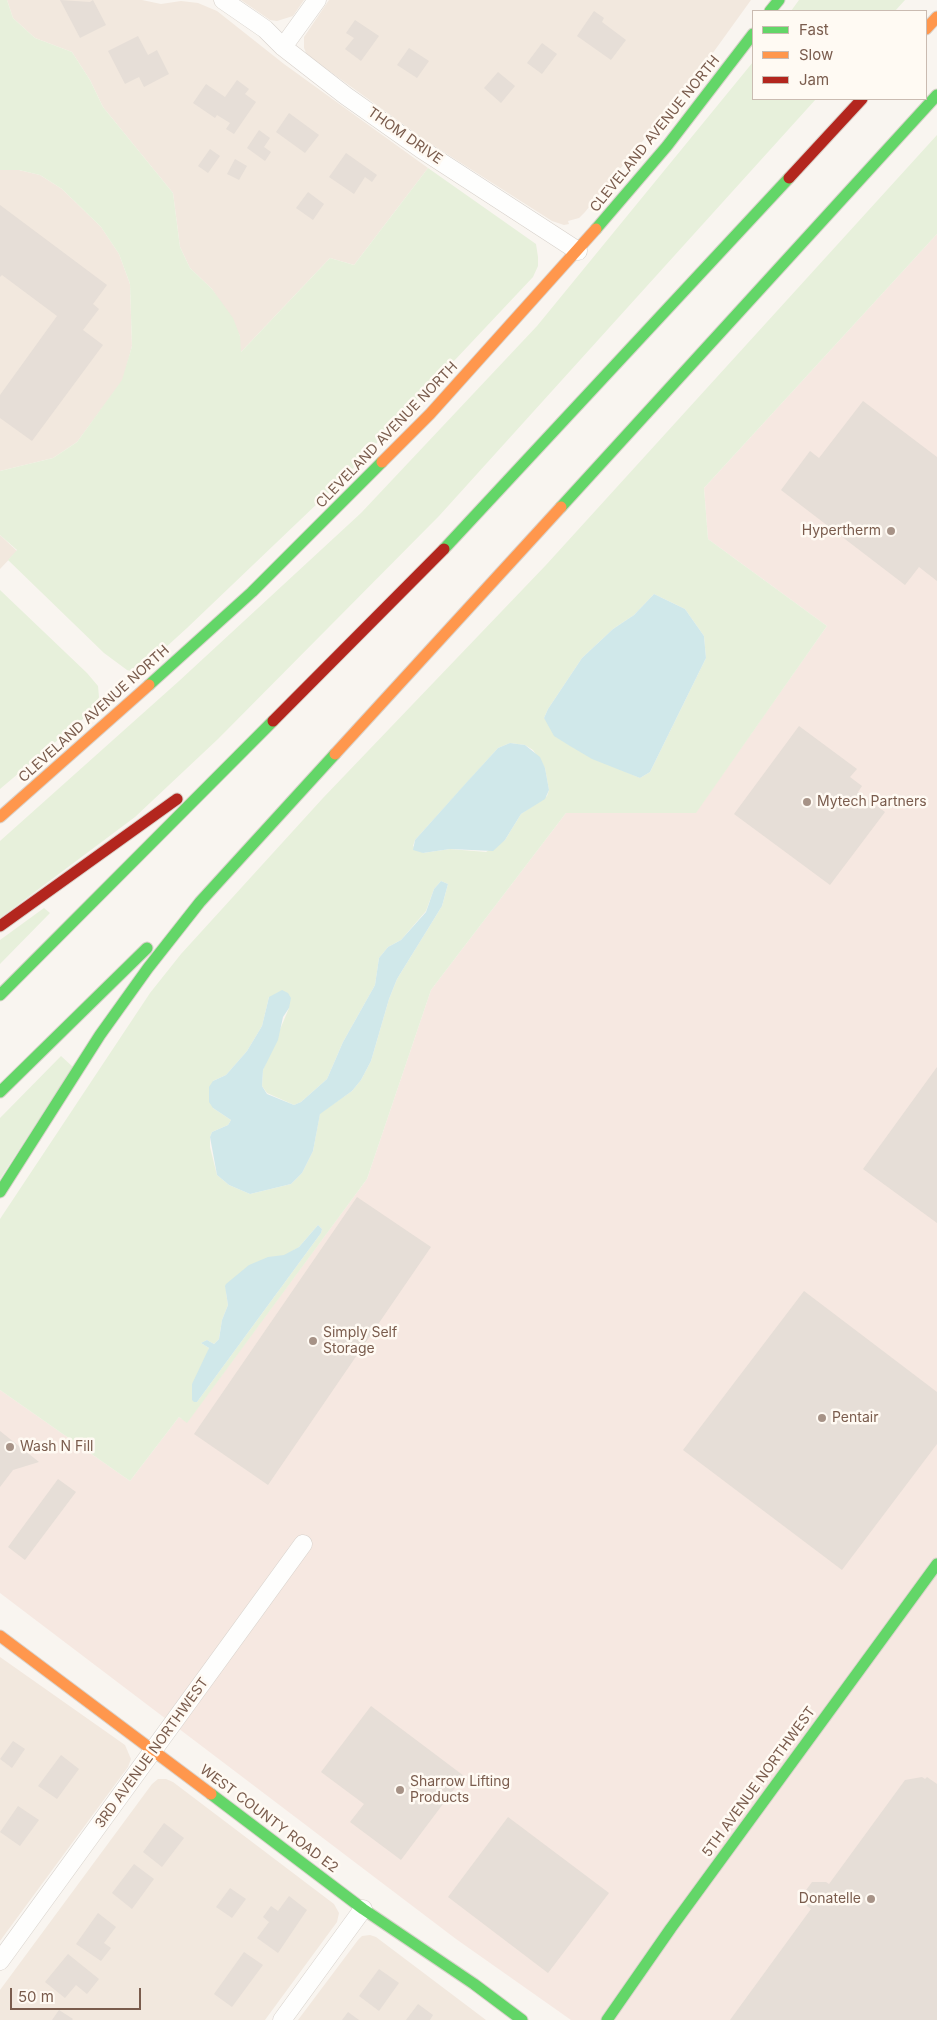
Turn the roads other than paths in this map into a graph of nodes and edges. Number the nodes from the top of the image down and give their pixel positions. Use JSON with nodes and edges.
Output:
{"nodes":[{"id":1,"x":223,"y":0,"type":"edge"},
{"id":2,"x":317,"y":0,"type":"edge"},
{"id":3,"x":779,"y":0,"type":"edge"},
{"id":4,"x":771,"y":10,"type":"edge"},
{"id":5,"x":937,"y":17,"type":"edge"},
{"id":6,"x":927,"y":28,"type":"edge"},
{"id":7,"x":752,"y":35,"type":"edge"},
{"id":8,"x":283,"y":47,"type":"junction"},
{"id":9,"x":937,"y":95,"type":"edge"},
{"id":10,"x":861,"y":100,"type":"edge"},
{"id":11,"x":578,"y":251,"type":"junction"},
{"id":12,"x":241,"y":753,"type":"junction"},
{"id":13,"x":0,"y":817,"type":"edge"},
{"id":14,"x":239,"y":858,"type":"junction"},
{"id":15,"x":0,"y":926,"type":"edge"},
{"id":16,"x":0,"y":995,"type":"edge"},
{"id":17,"x":0,"y":1092,"type":"edge"},
{"id":18,"x":0,"y":1192,"type":"edge"},
{"id":19,"x":303,"y":1544,"type":"dead end"},
{"id":20,"x":937,"y":1564,"type":"edge"},
{"id":21,"x":1,"y":1634,"type":"edge"},
{"id":22,"x":154,"y":1751,"type":"junction"},
{"id":23,"x":363,"y":1909,"type":"junction"},
{"id":24,"x":0,"y":1961,"type":"edge"},
{"id":25,"x":282,"y":2020,"type":"edge"},
{"id":26,"x":522,"y":2020,"type":"edge"},
{"id":27,"x":607,"y":2020,"type":"edge"}],
"edges":[{"from":1,"to":8,"type":"street","name":"THOM DRIVE"},
{"from":2,"to":8,"type":"street"},
{"from":3,"to":4,"type":"main road"},
{"from":5,"to":6,"type":"main road"},
{"from":7,"to":11,"type":"main road","name":"CLEVELAND AVENUE NORTH"},
{"from":8,"to":11,"type":"street","name":"THOM DRIVE"},
{"from":9,"to":14,"type":"main road"},
{"from":10,"to":12,"type":"main road"},
{"from":11,"to":13,"type":"main road","name":"CLEVELAND AVENUE NORTH"},
{"from":12,"to":15,"type":"main road"},
{"from":12,"to":16,"type":"main road"},
{"from":14,"to":17,"type":"main road"},
{"from":14,"to":18,"type":"main road"},
{"from":19,"to":22,"type":"street","name":"3RD AVENUE NORTHWEST"},
{"from":20,"to":27,"type":"main road","name":"5TH AVENUE NORTHWEST"},
{"from":21,"to":22,"type":"main road","name":"WEST COUNTY ROAD E2"},
{"from":22,"to":23,"type":"main road","name":"WEST COUNTY ROAD E2"},
{"from":22,"to":24,"type":"street","name":"3RD AVENUE NORTHWEST"},
{"from":23,"to":25,"type":"street"},
{"from":23,"to":26,"type":"main road","name":"WEST COUNTY ROAD E2"}]}
